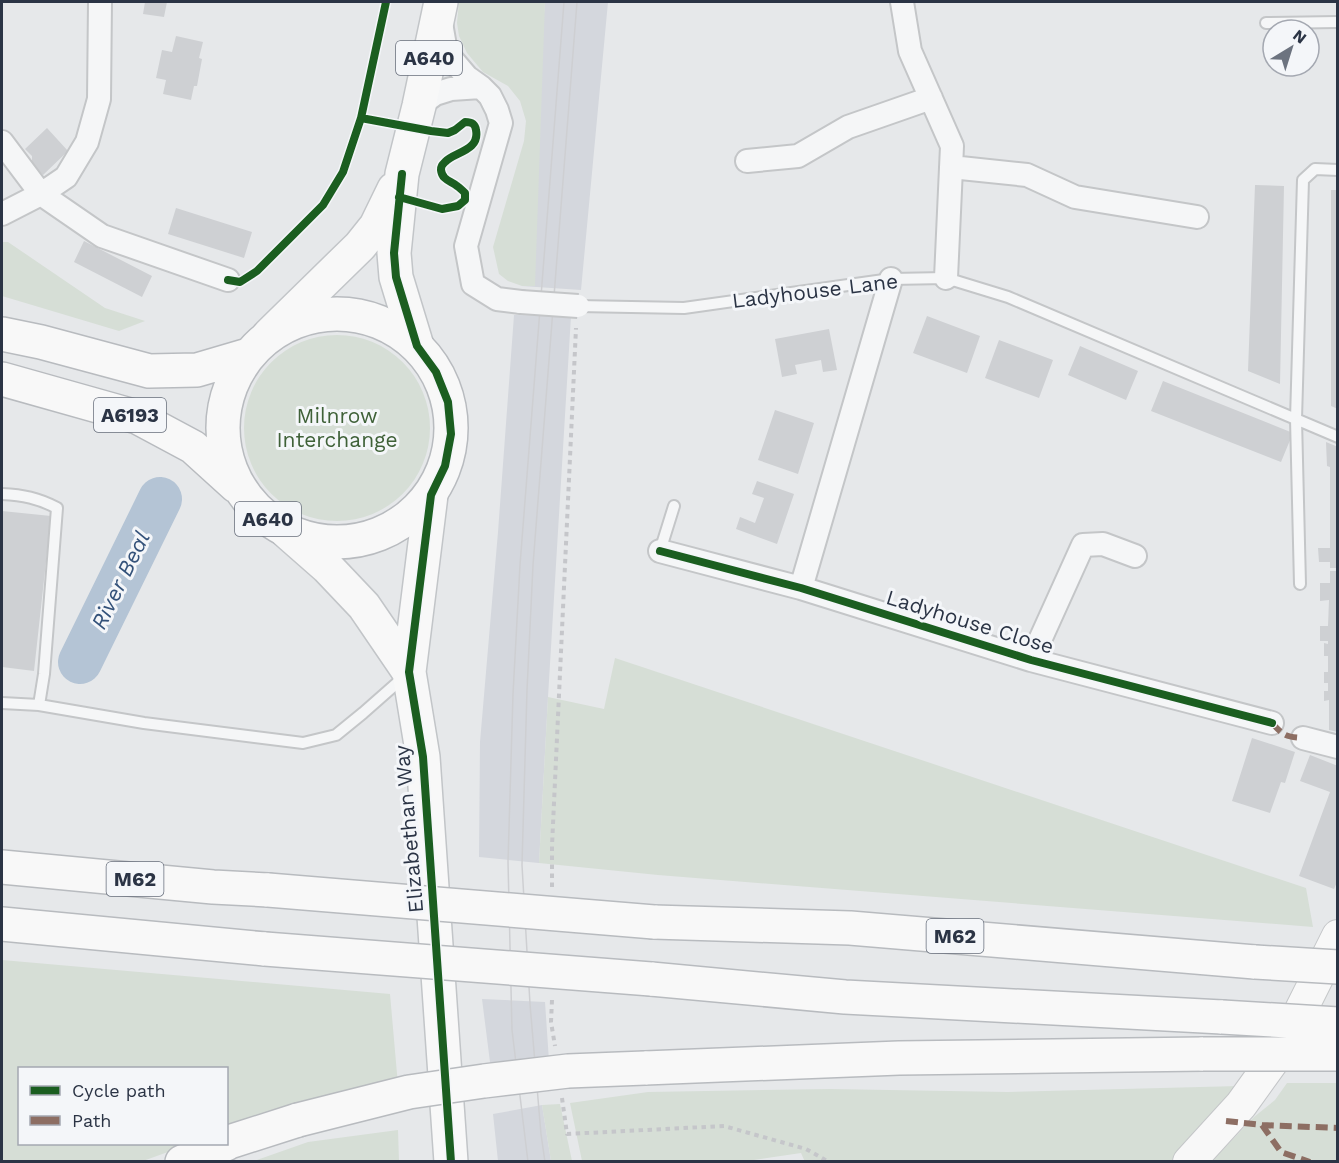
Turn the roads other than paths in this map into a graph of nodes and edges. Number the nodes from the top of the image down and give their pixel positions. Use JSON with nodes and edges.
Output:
{"nodes":[{"id":1,"x":100,"y":2,"type":"edge"},
{"id":2,"x":902,"y":2,"type":"edge"},
{"id":3,"x":440,"y":6,"type":"edge"},
{"id":4,"x":1321,"y":22,"type":"edge"},
{"id":5,"x":1338,"y":22,"type":"edge"},
{"id":6,"x":482,"y":87,"type":"junction"},
{"id":7,"x":931,"y":98,"type":"junction"},
{"id":8,"x":419,"y":106,"type":"junction"},
{"id":9,"x":2,"y":142,"type":"edge"},
{"id":10,"x":747,"y":161,"type":"dead end"},
{"id":11,"x":951,"y":166,"type":"junction"},
{"id":12,"x":1338,"y":170,"type":"edge"},
{"id":13,"x":402,"y":174,"type":"junction"},
{"id":14,"x":41,"y":195,"type":"junction"},
{"id":15,"x":2,"y":214,"type":"edge"},
{"id":16,"x":1197,"y":217,"type":"dead end"},
{"id":17,"x":946,"y":278,"type":"junction"},
{"id":18,"x":891,"y":279,"type":"junction"},
{"id":19,"x":228,"y":280,"type":"dead end"},
{"id":20,"x":578,"y":306,"type":"joint"},
{"id":21,"x":2,"y":334,"type":"edge"},
{"id":22,"x":259,"y":345,"type":"junction"},
{"id":23,"x":417,"y":346,"type":"junction"},
{"id":24,"x":7,"y":381,"type":"edge"},
{"id":25,"x":1296,"y":419,"type":"junction"},
{"id":26,"x":1338,"y":437,"type":"edge"},
{"id":27,"x":240,"y":489,"type":"junction"},
{"id":28,"x":2,"y":494,"type":"edge"},
{"id":29,"x":431,"y":495,"type":"junction"},
{"id":30,"x":674,"y":506,"type":"dead end"},
{"id":31,"x":286,"y":531,"type":"junction"},
{"id":32,"x":660,"y":550,"type":"joint"},
{"id":33,"x":1136,"y":556,"type":"dead end"},
{"id":34,"x":1300,"y":584,"type":"dead end"},
{"id":35,"x":801,"y":588,"type":"junction"},
{"id":36,"x":1031,"y":660,"type":"junction"},
{"id":37,"x":410,"y":672,"type":"junction"},
{"id":38,"x":2,"y":703,"type":"edge"},
{"id":39,"x":39,"y":705,"type":"junction"},
{"id":40,"x":1272,"y":723,"type":"dead end"},
{"id":41,"x":1302,"y":738,"type":"dead end"},
{"id":42,"x":1338,"y":747,"type":"edge"},
{"id":43,"x":2,"y":844,"type":"edge"},
{"id":44,"x":2,"y":867,"type":"edge"},
{"id":45,"x":213,"y":887,"type":"junction"},
{"id":46,"x":2,"y":924,"type":"edge"},
{"id":47,"x":1338,"y":936,"type":"edge"},
{"id":48,"x":1338,"y":967,"type":"edge"},
{"id":49,"x":1338,"y":1024,"type":"edge"},
{"id":50,"x":1338,"y":1054,"type":"edge"},
{"id":51,"x":228,"y":1142,"type":"edge"},
{"id":52,"x":221,"y":1145,"type":"edge"},
{"id":53,"x":182,"y":1161,"type":"edge"},
{"id":54,"x":451,"y":1161,"type":"edge"},
{"id":55,"x":1189,"y":1161,"type":"edge"}],
"edges":[{"from":1,"to":14,"type":"street"},
{"from":2,"to":7,"type":"street"},
{"from":3,"to":6,"type":"street","name":"Ladyhouse Lane"},
{"from":3,"to":8,"type":"main road","number":"A640"},
{"from":4,"to":5,"type":"lane"},
{"from":6,"to":8,"type":"street"},
{"from":6,"to":20,"type":"street","name":"Ladyhouse Lane","bridge":true},
{"from":7,"to":10,"type":"street"},
{"from":7,"to":11,"type":"street"},
{"from":8,"to":13,"type":"main road","number":"A640"},
{"from":9,"to":14,"type":"street"},
{"from":11,"to":16,"type":"street"},
{"from":11,"to":17,"type":"street"},
{"from":12,"to":25,"type":"lane"},
{"from":13,"to":22,"type":"main road","number":"A640"},
{"from":13,"to":23,"type":"main road","number":"A640"},
{"from":14,"to":15,"type":"street"},
{"from":14,"to":19,"type":"street"},
{"from":17,"to":18,"type":"lane","name":"Ladyhouse Lane"},
{"from":17,"to":25,"type":"lane","name":"Ladyhouse Lane"},
{"from":18,"to":20,"type":"lane","name":"Ladyhouse Lane"},
{"from":18,"to":35,"type":"street"},
{"from":21,"to":22,"type":"main road","number":"A6193"},
{"from":22,"to":23,"type":"main road","number":"A640"},
{"from":22,"to":27,"type":"main road","number":"A640"},
{"from":23,"to":29,"type":"main road","number":"A640"},
{"from":24,"to":27,"type":"main road","number":"A6193"},
{"from":25,"to":26,"type":"lane","name":"Ladyhouse Lane"},
{"from":25,"to":34,"type":"lane"},
{"from":27,"to":31,"type":"main road","number":"A640"},
{"from":28,"to":39,"type":"lane"},
{"from":29,"to":31,"type":"main road","number":"A640"},
{"from":29,"to":37,"type":"main road","name":"Elizabethan Way","number":"A640"},
{"from":30,"to":32,"type":"lane"},
{"from":31,"to":37,"type":"main road","name":"Elizabethan Way","number":"A640"},
{"from":32,"to":35,"type":"street","name":"Ladyhouse Close"},
{"from":33,"to":36,"type":"street"},
{"from":35,"to":36,"type":"street","name":"Ladyhouse Close"},
{"from":36,"to":40,"type":"street","name":"Ladyhouse Close"},
{"from":37,"to":39,"type":"lane"},
{"from":37,"to":54,"type":"main road","name":"Elizabethan Way","number":"A640"},
{"from":38,"to":39,"type":"lane"},
{"from":41,"to":42,"type":"street"},
{"from":43,"to":45,"type":"main road","number":"M62"},
{"from":44,"to":45,"type":"main road","number":"M62"},
{"from":45,"to":48,"type":"main road","number":"M62","bridge":true},
{"from":46,"to":49,"type":"main road","bridge":true},
{"from":47,"to":55,"type":"street"},
{"from":50,"to":51,"type":"main road","bridge":true},
{"from":52,"to":53,"type":"main road"}]}
